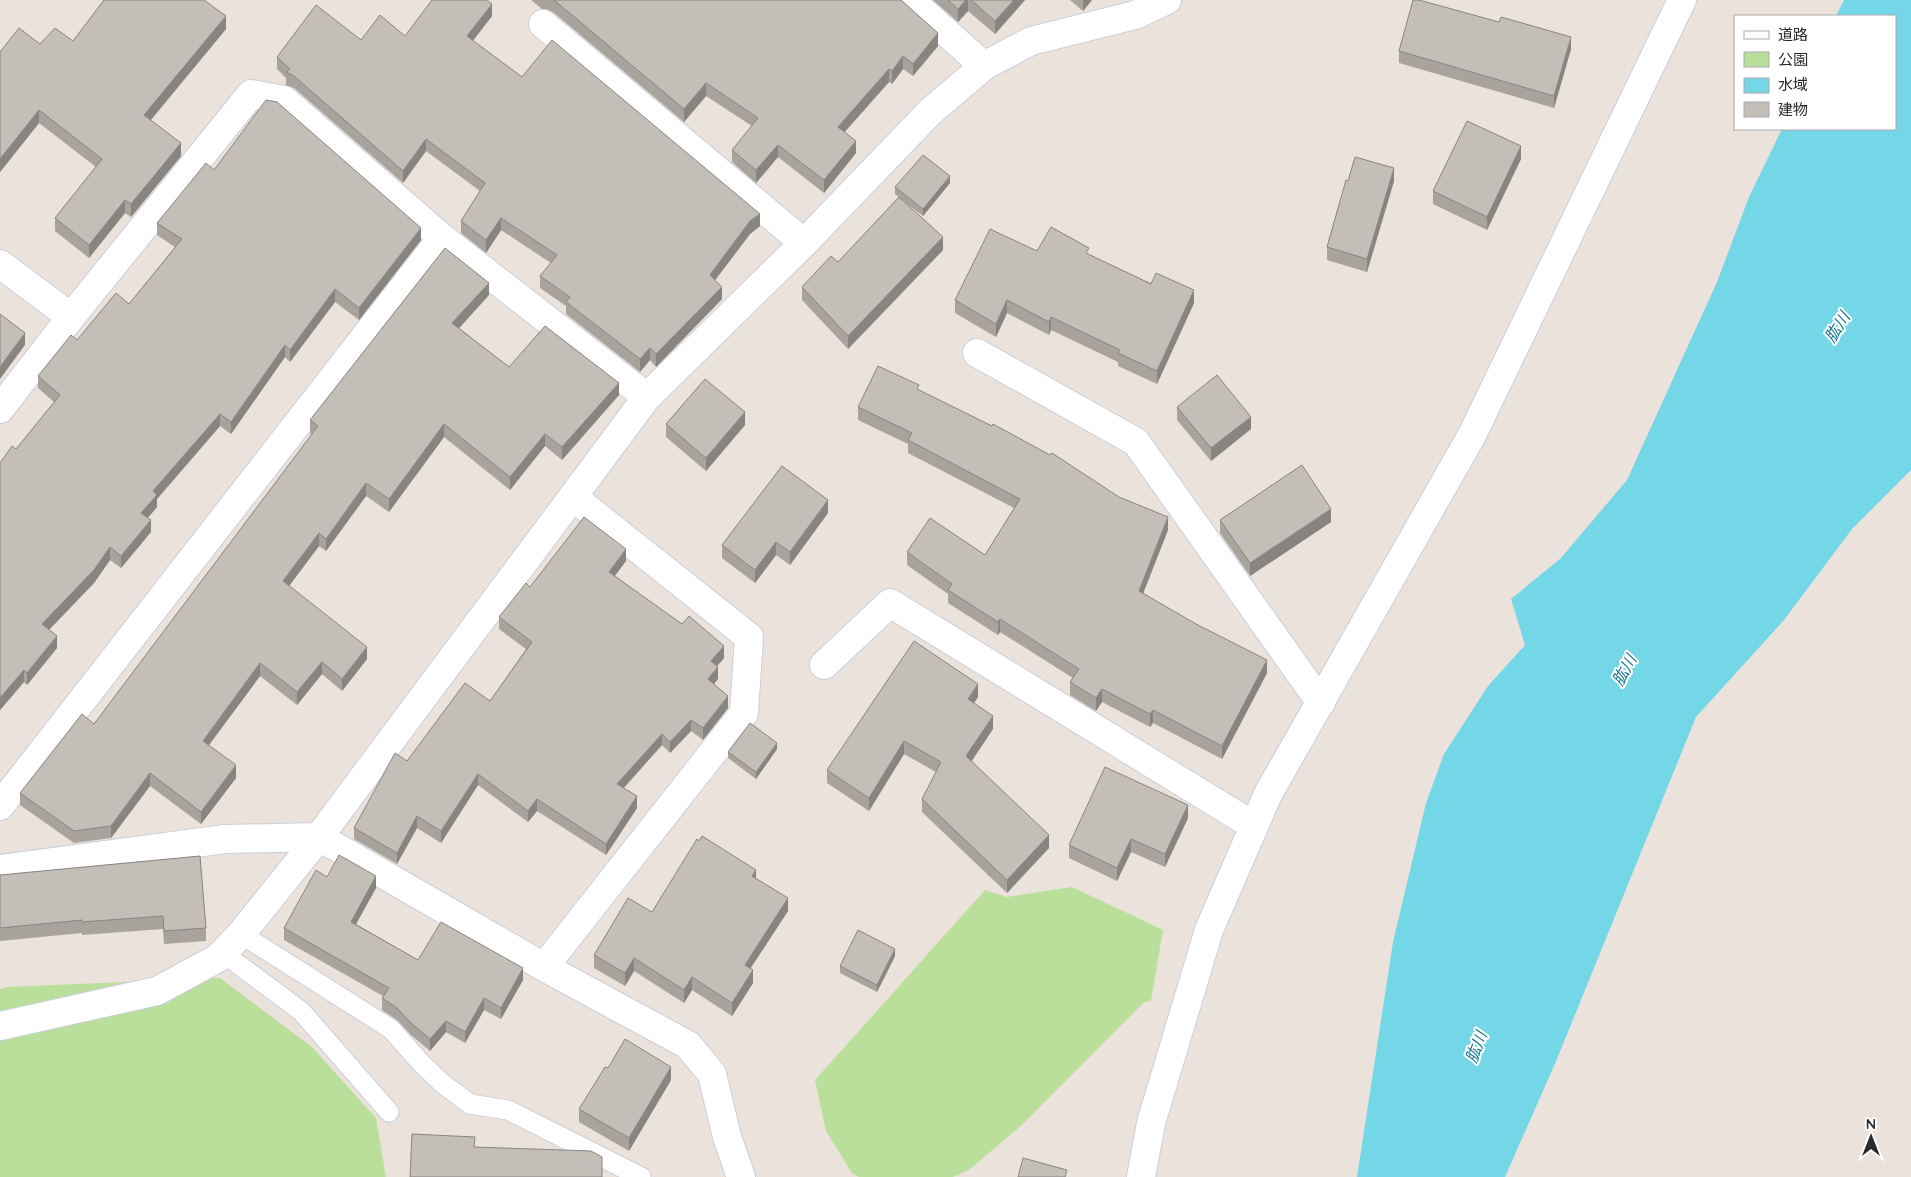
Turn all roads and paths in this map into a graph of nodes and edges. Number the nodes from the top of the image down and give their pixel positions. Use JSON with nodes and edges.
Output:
{"nodes":[{"id":1,"x":910,"y":0,"type":"edge"},
{"id":2,"x":1167,"y":0,"type":"edge"},
{"id":3,"x":1682,"y":0,"type":"edge"},
{"id":4,"x":543,"y":24,"type":"dead end"},
{"id":5,"x":984,"y":66,"type":"junction"},
{"id":6,"x":442,"y":238,"type":"junction"},
{"id":7,"x":804,"y":243,"type":"junction"},
{"id":8,"x":0,"y":264,"type":"edge"},
{"id":9,"x":71,"y":317,"type":"junction"},
{"id":10,"x":977,"y":353,"type":"dead end"},
{"id":11,"x":647,"y":397,"type":"junction"},
{"id":12,"x":0,"y":409,"type":"edge"},
{"id":13,"x":572,"y":496,"type":"junction"},
{"id":14,"x":824,"y":665,"type":"dead end"},
{"id":15,"x":1321,"y":703,"type":"junction"},
{"id":16,"x":0,"y":806,"type":"edge"},
{"id":17,"x":1254,"y":826,"type":"junction"},
{"id":18,"x":318,"y":837,"type":"junction"},
{"id":19,"x":0,"y":870,"type":"edge"},
{"id":20,"x":232,"y":944,"type":"junction"},
{"id":21,"x":544,"y":967,"type":"junction"},
{"id":22,"x":0,"y":1026,"type":"edge"},
{"id":23,"x":388,"y":1112,"type":"dead end"},
{"id":24,"x":641,"y":1177,"type":"edge"},
{"id":25,"x":741,"y":1177,"type":"edge"},
{"id":26,"x":1141,"y":1177,"type":"edge"}],
"edges":[{"from":1,"to":5,"type":"street"},
{"from":2,"to":5,"type":"street"},
{"from":3,"to":15,"type":"street"},
{"from":4,"to":7,"type":"street"},
{"from":5,"to":7,"type":"street"},
{"from":6,"to":9,"type":"street"},
{"from":6,"to":11,"type":"street"},
{"from":6,"to":16,"type":"street"},
{"from":7,"to":11,"type":"street"},
{"from":8,"to":9,"type":"street"},
{"from":9,"to":12,"type":"street"},
{"from":10,"to":15,"type":"street"},
{"from":11,"to":13,"type":"street"},
{"from":13,"to":18,"type":"street"},
{"from":13,"to":21,"type":"street"},
{"from":14,"to":17,"type":"street"},
{"from":15,"to":17,"type":"street"},
{"from":17,"to":26,"type":"street"},
{"from":18,"to":19,"type":"street"},
{"from":18,"to":20,"type":"street"},
{"from":18,"to":21,"type":"street"},
{"from":20,"to":22,"type":"street"},
{"from":20,"to":23,"type":"lane"},
{"from":20,"to":24,"type":"lane"},
{"from":21,"to":25,"type":"street"}]}
